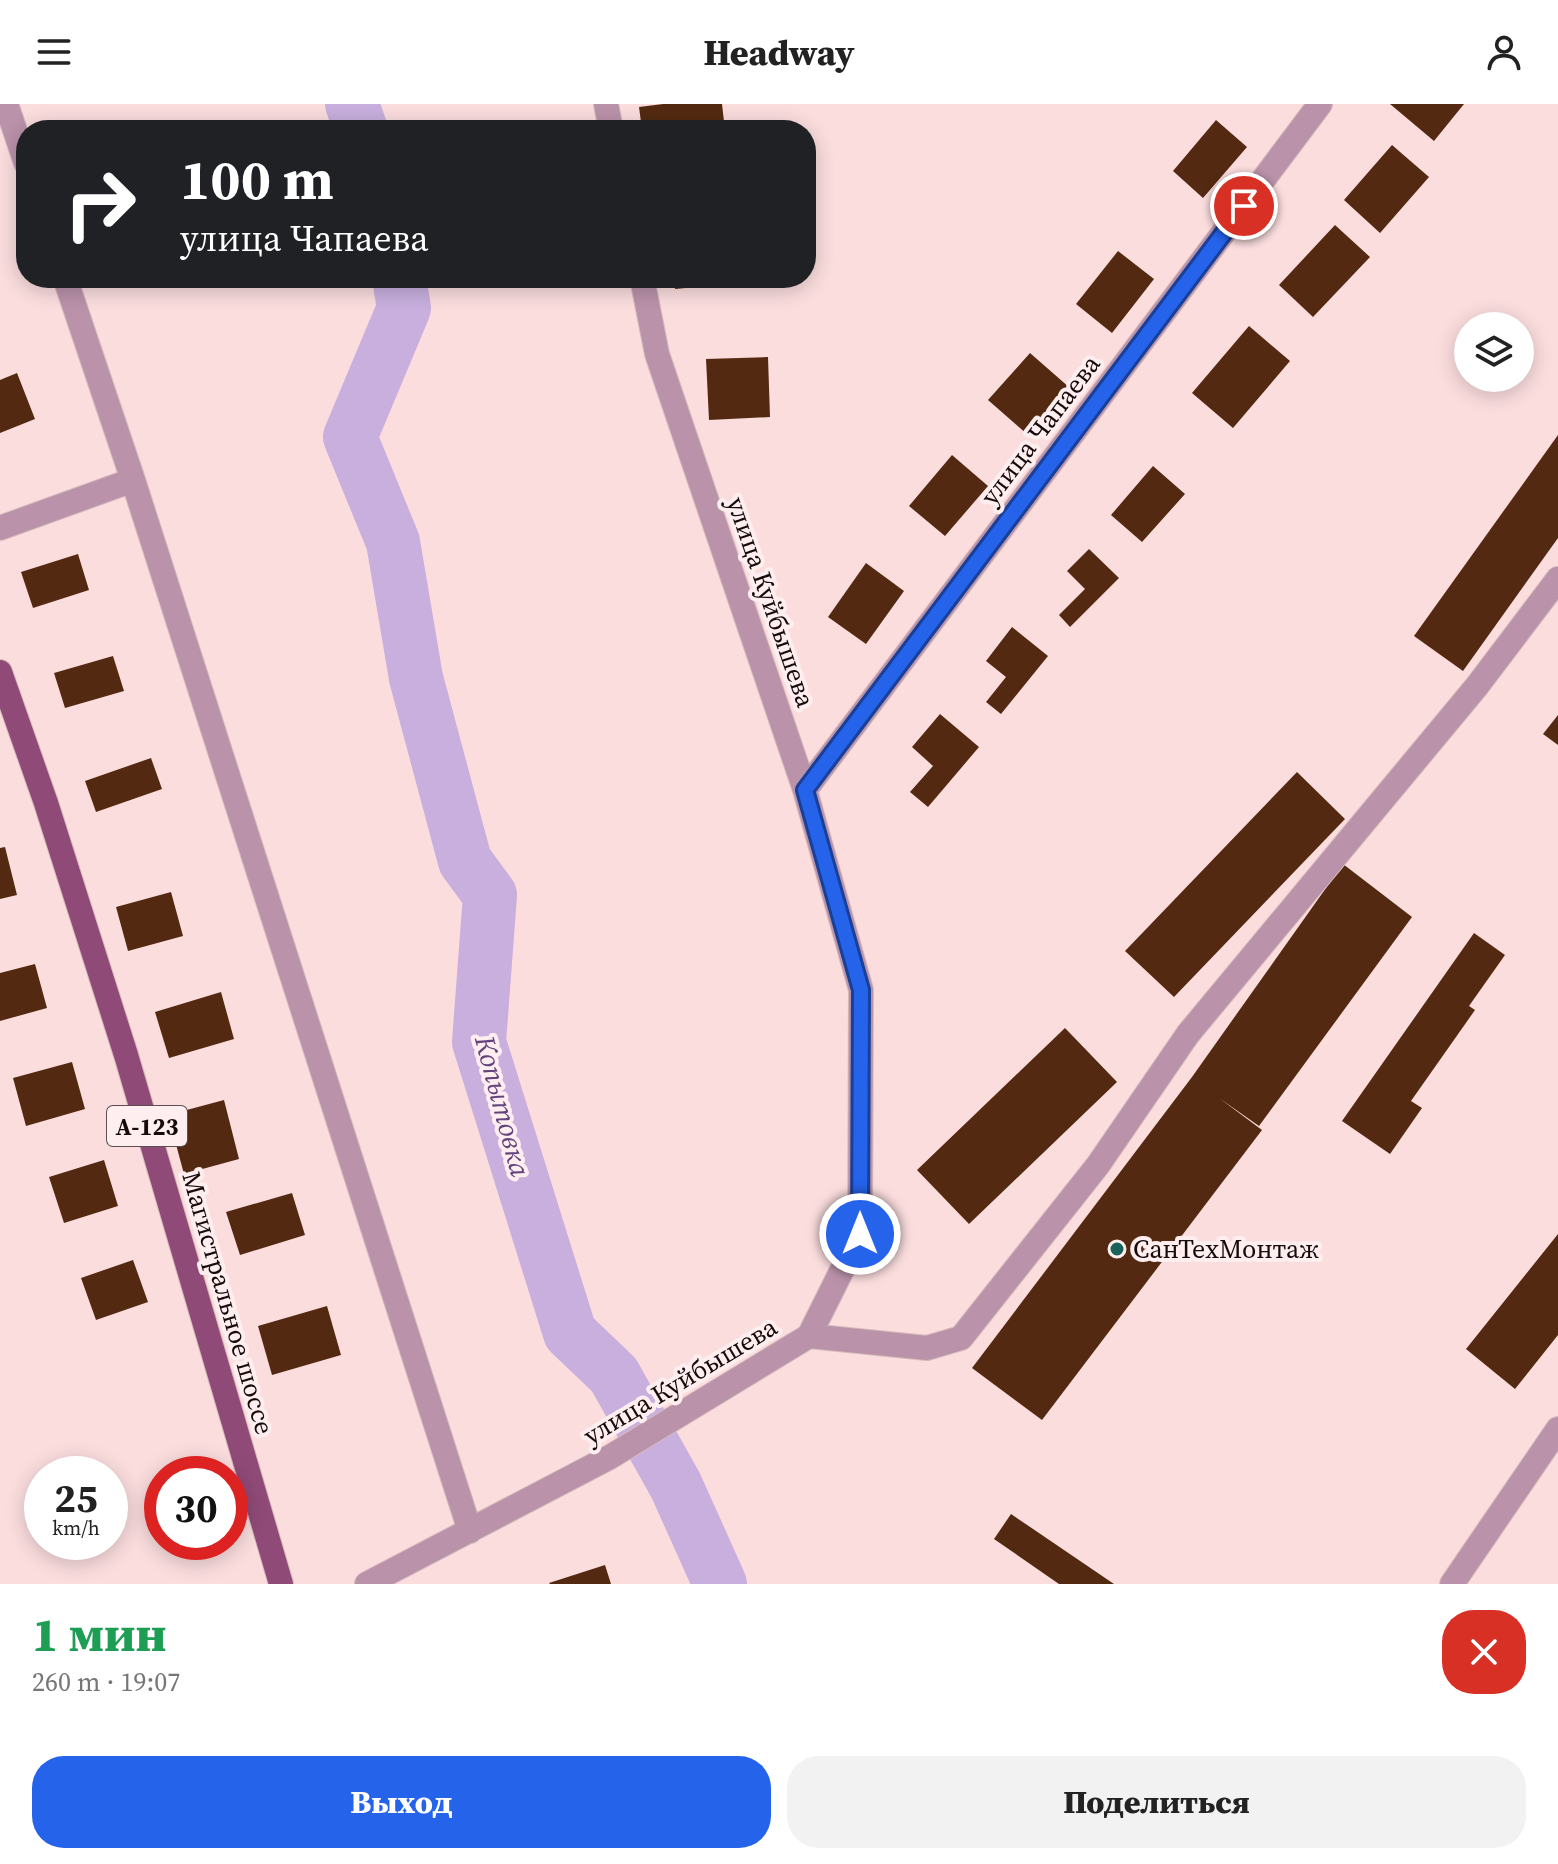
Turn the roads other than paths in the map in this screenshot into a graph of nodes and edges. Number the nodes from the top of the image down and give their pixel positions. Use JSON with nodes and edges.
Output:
{"nodes":[{"id":1,"x":6,"y":104,"type":"edge"},
{"id":2,"x":1320,"y":104,"type":"edge"},
{"id":3,"x":16,"y":134,"type":"edge"},
{"id":4,"x":68,"y":288,"type":"edge"},
{"id":5,"x":644,"y":288,"type":"edge"},
{"id":6,"x":133,"y":480,"type":"junction"},
{"id":7,"x":0,"y":528,"type":"edge"},
{"id":8,"x":1558,"y":579,"type":"edge"},
{"id":9,"x":0,"y":672,"type":"edge"},
{"id":10,"x":805,"y":790,"type":"junction"},
{"id":11,"x":809,"y":1336,"type":"junction"},
{"id":12,"x":1558,"y":1429,"type":"edge"},
{"id":13,"x":470,"y":1531,"type":"junction"},
{"id":14,"x":278,"y":1581,"type":"edge"},
{"id":15,"x":367,"y":1584,"type":"edge"},
{"id":16,"x":1452,"y":1584,"type":"edge"}],
"edges":[{"from":1,"to":3,"type":"street"},
{"from":2,"to":10,"type":"street","name":"улица Чапаева"},
{"from":4,"to":6,"type":"street"},
{"from":5,"to":10,"type":"street","name":"улица Куйбышева"},
{"from":6,"to":7,"type":"street"},
{"from":6,"to":13,"type":"street"},
{"from":8,"to":11,"type":"street"},
{"from":9,"to":14,"type":"main road","name":"Магистральное шоссе","number":"А-123"},
{"from":10,"to":11,"type":"street","name":"улица Куйбышева"},
{"from":11,"to":13,"type":"street","name":"улица Куйбышева"},
{"from":12,"to":16,"type":"street"},
{"from":13,"to":15,"type":"street","name":"улица Куйбышева"}]}
